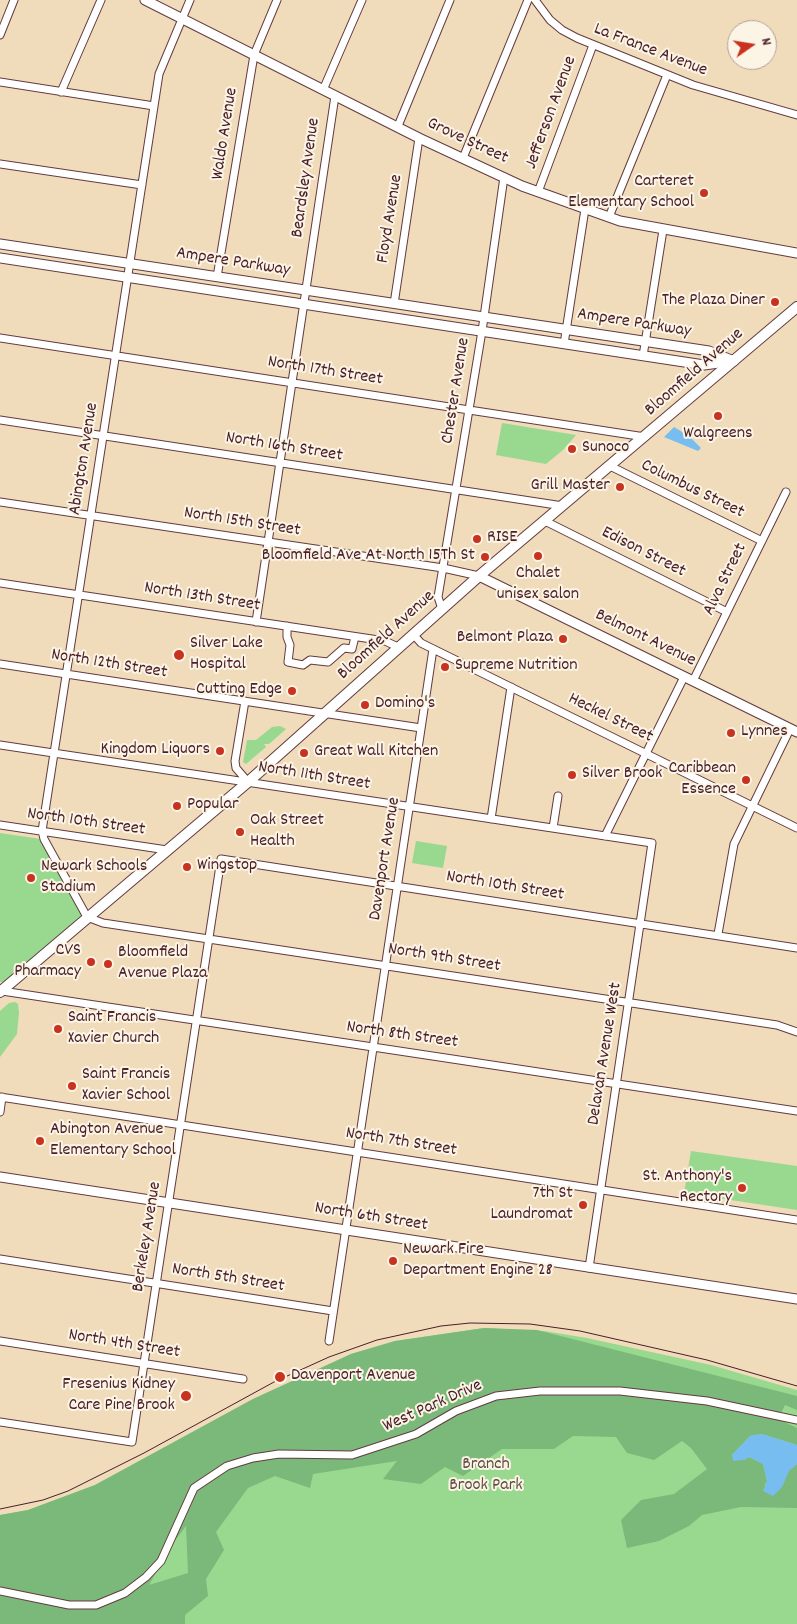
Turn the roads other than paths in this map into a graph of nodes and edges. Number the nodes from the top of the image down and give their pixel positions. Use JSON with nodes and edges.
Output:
{"nodes":[{"id":1,"x":14,"y":0,"type":"edge"},
{"id":2,"x":101,"y":0,"type":"edge"},
{"id":3,"x":145,"y":0,"type":"edge"},
{"id":4,"x":190,"y":0,"type":"edge"},
{"id":5,"x":277,"y":0,"type":"edge"},
{"id":6,"x":362,"y":0,"type":"edge"},
{"id":7,"x":450,"y":0,"type":"edge"},
{"id":8,"x":528,"y":0,"type":"edge"},
{"id":9,"x":535,"y":0,"type":"edge"},
{"id":10,"x":183,"y":19,"type":"junction"},
{"id":11,"x":0,"y":35,"type":"edge"},
{"id":12,"x":593,"y":45,"type":"junction"},
{"id":13,"x":254,"y":55,"type":"junction"},
{"id":14,"x":667,"y":75,"type":"junction"},
{"id":15,"x":0,"y":82,"type":"edge"},
{"id":16,"x":324,"y":90,"type":"junction"},
{"id":17,"x":61,"y":92,"type":"junction"},
{"id":18,"x":335,"y":96,"type":"junction"},
{"id":19,"x":154,"y":106,"type":"junction"},
{"id":20,"x":797,"y":115,"type":"edge"},
{"id":21,"x":398,"y":126,"type":"junction"},
{"id":22,"x":419,"y":138,"type":"junction"},
{"id":23,"x":462,"y":158,"type":"junction"},
{"id":24,"x":0,"y":164,"type":"edge"},
{"id":25,"x":504,"y":177,"type":"junction"},
{"id":26,"x":142,"y":185,"type":"junction"},
{"id":27,"x":538,"y":192,"type":"junction"},
{"id":28,"x":585,"y":209,"type":"junction"},
{"id":29,"x":609,"y":217,"type":"junction"},
{"id":30,"x":663,"y":230,"type":"junction"},
{"id":31,"x":0,"y":244,"type":"edge"},
{"id":32,"x":797,"y":253,"type":"edge"},
{"id":33,"x":0,"y":258,"type":"edge"},
{"id":34,"x":130,"y":264,"type":"junction"},
{"id":35,"x":128,"y":277,"type":"junction"},
{"id":36,"x":217,"y":277,"type":"junction"},
{"id":37,"x":306,"y":290,"type":"junction"},
{"id":38,"x":304,"y":304,"type":"junction"},
{"id":39,"x":394,"y":304,"type":"junction"},
{"id":40,"x":797,"y":307,"type":"edge"},
{"id":41,"x":484,"y":317,"type":"junction"},
{"id":42,"x":566,"y":330,"type":"junction"},
{"id":43,"x":482,"y":331,"type":"junction"},
{"id":44,"x":0,"y":338,"type":"edge"},
{"id":45,"x":645,"y":342,"type":"junction"},
{"id":46,"x":564,"y":344,"type":"junction"},
{"id":47,"x":116,"y":355,"type":"junction"},
{"id":48,"x":643,"y":356,"type":"junction"},
{"id":49,"x":734,"y":361,"type":"junction"},
{"id":50,"x":292,"y":381,"type":"junction"},
{"id":51,"x":469,"y":410,"type":"junction"},
{"id":52,"x":0,"y":420,"type":"edge"},
{"id":53,"x":104,"y":436,"type":"junction"},
{"id":54,"x":645,"y":437,"type":"junction"},
{"id":55,"x":280,"y":462,"type":"junction"},
{"id":56,"x":610,"y":466,"type":"junction"},
{"id":57,"x":456,"y":490,"type":"junction"},
{"id":58,"x":786,"y":492,"type":"dead end"},
{"id":59,"x":0,"y":502,"type":"edge"},
{"id":60,"x":563,"y":506,"type":"junction"},
{"id":61,"x":91,"y":515,"type":"junction"},
{"id":62,"x":545,"y":521,"type":"junction"},
{"id":63,"x":762,"y":541,"type":"junction"},
{"id":64,"x":268,"y":542,"type":"junction"},
{"id":65,"x":443,"y":568,"type":"junction"},
{"id":66,"x":479,"y":576,"type":"junction"},
{"id":67,"x":0,"y":582,"type":"edge"},
{"id":68,"x":79,"y":594,"type":"junction"},
{"id":69,"x":442,"y":609,"type":"junction"},
{"id":70,"x":727,"y":612,"type":"junction"},
{"id":71,"x":256,"y":622,"type":"junction"},
{"id":72,"x":288,"y":626,"type":"junction"},
{"id":73,"x":413,"y":634,"type":"junction"},
{"id":74,"x":355,"y":637,"type":"junction"},
{"id":75,"x":398,"y":648,"type":"junction"},
{"id":76,"x":433,"y":649,"type":"junction"},
{"id":77,"x":0,"y":664,"type":"edge"},
{"id":78,"x":66,"y":674,"type":"junction"},
{"id":79,"x":684,"y":677,"type":"junction"},
{"id":80,"x":693,"y":681,"type":"junction"},
{"id":81,"x":511,"y":687,"type":"junction"},
{"id":82,"x":245,"y":701,"type":"junction"},
{"id":83,"x":326,"y":713,"type":"junction"},
{"id":84,"x":421,"y":728,"type":"junction"},
{"id":85,"x":793,"y":730,"type":"edge"},
{"id":86,"x":0,"y":745,"type":"edge"},
{"id":87,"x":54,"y":753,"type":"junction"},
{"id":88,"x":646,"y":754,"type":"junction"},
{"id":89,"x":248,"y":782,"type":"junction"},
{"id":90,"x":558,"y":796,"type":"dead end"},
{"id":91,"x":409,"y":806,"type":"junction"},
{"id":92,"x":752,"y":806,"type":"junction"},
{"id":93,"x":491,"y":819,"type":"junction"},
{"id":94,"x":0,"y":825,"type":"edge"},
{"id":95,"x":552,"y":828,"type":"junction"},
{"id":96,"x":797,"y":828,"type":"edge"},
{"id":97,"x":42,"y":831,"type":"junction"},
{"id":98,"x":605,"y":836,"type":"junction"},
{"id":99,"x":652,"y":844,"type":"joint"},
{"id":100,"x":167,"y":850,"type":"junction"},
{"id":101,"x":220,"y":859,"type":"joint"},
{"id":102,"x":397,"y":886,"type":"junction"},
{"id":103,"x":87,"y":917,"type":"junction"},
{"id":104,"x":641,"y":923,"type":"junction"},
{"id":105,"x":718,"y":934,"type":"junction"},
{"id":106,"x":208,"y":939,"type":"junction"},
{"id":107,"x":797,"y":948,"type":"edge"},
{"id":108,"x":385,"y":966,"type":"junction"},
{"id":109,"x":1,"y":991,"type":"edge"},
{"id":110,"x":628,"y":1002,"type":"junction"},
{"id":111,"x":196,"y":1020,"type":"junction"},
{"id":112,"x":797,"y":1032,"type":"edge"},
{"id":113,"x":373,"y":1047,"type":"junction"},
{"id":114,"x":616,"y":1083,"type":"junction"},
{"id":115,"x":1,"y":1097,"type":"edge"},
{"id":116,"x":797,"y":1111,"type":"edge"},
{"id":117,"x":0,"y":1112,"type":"edge"},
{"id":118,"x":180,"y":1125,"type":"junction"},
{"id":119,"x":357,"y":1152,"type":"junction"},
{"id":120,"x":0,"y":1177,"type":"edge"},
{"id":121,"x":600,"y":1189,"type":"junction"},
{"id":122,"x":168,"y":1203,"type":"junction"},
{"id":123,"x":797,"y":1220,"type":"edge"},
{"id":124,"x":345,"y":1231,"type":"junction"},
{"id":125,"x":0,"y":1260,"type":"edge"},
{"id":126,"x":588,"y":1268,"type":"junction"},
{"id":127,"x":156,"y":1284,"type":"junction"},
{"id":128,"x":797,"y":1299,"type":"edge"},
{"id":129,"x":333,"y":1311,"type":"junction"},
{"id":130,"x":329,"y":1341,"type":"dead end"},
{"id":131,"x":0,"y":1342,"type":"edge"},
{"id":132,"x":144,"y":1364,"type":"junction"},
{"id":133,"x":242,"y":1379,"type":"dead end"},
{"id":134,"x":797,"y":1420,"type":"edge"},
{"id":135,"x":0,"y":1422,"type":"edge"},
{"id":136,"x":0,"y":1591,"type":"edge"}],
"edges":[{"from":1,"to":11,"type":"street"},
{"from":2,"to":17,"type":"street"},
{"from":3,"to":10,"type":"street","name":"Grove Street"},
{"from":4,"to":10,"type":"street","name":"Abington Avenue"},
{"from":5,"to":13,"type":"street","name":"Waldo Avenue"},
{"from":6,"to":16,"type":"street"},
{"from":7,"to":21,"type":"street"},
{"from":8,"to":23,"type":"street"},
{"from":9,"to":12,"type":"street","name":"La France Avenue"},
{"from":10,"to":13,"type":"street","name":"Grove Street"},
{"from":10,"to":19,"type":"street","name":"Abington Avenue"},
{"from":12,"to":14,"type":"street","name":"La France Avenue"},
{"from":12,"to":27,"type":"street","name":"Jefferson Avenue"},
{"from":13,"to":16,"type":"street","name":"Grove Street"},
{"from":13,"to":36,"type":"street","name":"Waldo Avenue"},
{"from":14,"to":20,"type":"street","name":"La France Avenue"},
{"from":14,"to":29,"type":"street"},
{"from":15,"to":17,"type":"street"},
{"from":16,"to":18,"type":"street","name":"Grove Street"},
{"from":17,"to":19,"type":"street"},
{"from":18,"to":21,"type":"street","name":"Grove Street"},
{"from":18,"to":37,"type":"street","name":"Beardsley Avenue"},
{"from":19,"to":26,"type":"street","name":"Abington Avenue"},
{"from":21,"to":22,"type":"street","name":"Grove Street"},
{"from":22,"to":23,"type":"street","name":"Grove Street"},
{"from":22,"to":39,"type":"street","name":"Floyd Avenue"},
{"from":23,"to":25,"type":"street","name":"Grove Street"},
{"from":24,"to":26,"type":"street"},
{"from":25,"to":27,"type":"street","name":"Grove Street"},
{"from":25,"to":41,"type":"street","name":"Chester Avenue"},
{"from":26,"to":34,"type":"street","name":"Abington Avenue"},
{"from":27,"to":28,"type":"street","name":"Grove Street"},
{"from":28,"to":29,"type":"street","name":"Grove Street"},
{"from":28,"to":42,"type":"street"},
{"from":29,"to":30,"type":"street","name":"Grove Street"},
{"from":30,"to":32,"type":"street","name":"Grove Street"},
{"from":30,"to":45,"type":"street"},
{"from":31,"to":34,"type":"street","name":"Ampere Parkway"},
{"from":33,"to":35,"type":"street","name":"Ampere Parkway"},
{"from":34,"to":35,"type":"street","name":"Abington Avenue"},
{"from":34,"to":36,"type":"street","name":"Ampere Parkway"},
{"from":35,"to":38,"type":"street","name":"Ampere Parkway"},
{"from":35,"to":47,"type":"street","name":"Abington Avenue"},
{"from":36,"to":37,"type":"street","name":"Ampere Parkway"},
{"from":37,"to":38,"type":"street","name":"Beardsley Avenue"},
{"from":37,"to":39,"type":"street","name":"Ampere Parkway"},
{"from":38,"to":43,"type":"street","name":"Ampere Parkway"},
{"from":38,"to":50,"type":"street","name":"Beardsley Avenue"},
{"from":39,"to":41,"type":"street","name":"Ampere Parkway"},
{"from":40,"to":49,"type":"main road","name":"Bloomfield Avenue"},
{"from":41,"to":42,"type":"street","name":"Ampere Parkway"},
{"from":41,"to":43,"type":"street","name":"Chester Avenue"},
{"from":42,"to":45,"type":"street","name":"Ampere Parkway"},
{"from":42,"to":46,"type":"street"},
{"from":43,"to":46,"type":"street","name":"Ampere Parkway"},
{"from":43,"to":51,"type":"street","name":"Chester Avenue"},
{"from":44,"to":47,"type":"street","name":"North 17th Street"},
{"from":45,"to":48,"type":"street"},
{"from":45,"to":49,"type":"street","name":"Ampere Parkway"},
{"from":46,"to":48,"type":"street","name":"Ampere Parkway"},
{"from":47,"to":50,"type":"street","name":"North 17th Street"},
{"from":47,"to":53,"type":"street","name":"Abington Avenue"},
{"from":48,"to":49,"type":"street","name":"Ampere Parkway"},
{"from":49,"to":54,"type":"main road","name":"Bloomfield Avenue"},
{"from":50,"to":51,"type":"street","name":"North 17th Street"},
{"from":50,"to":55,"type":"street","name":"Beardsley Avenue"},
{"from":51,"to":54,"type":"street","name":"North 17th Street"},
{"from":51,"to":57,"type":"street","name":"Chester Avenue"},
{"from":52,"to":53,"type":"street","name":"North 16th Street"},
{"from":53,"to":55,"type":"street","name":"North 16th Street"},
{"from":53,"to":61,"type":"street","name":"Abington Avenue"},
{"from":54,"to":56,"type":"main road","name":"Bloomfield Avenue"},
{"from":55,"to":57,"type":"street","name":"North 16th Street"},
{"from":55,"to":64,"type":"street","name":"Beardsley Avenue"},
{"from":56,"to":60,"type":"main road","name":"Bloomfield Avenue"},
{"from":56,"to":63,"type":"street","name":"Columbus Street"},
{"from":57,"to":60,"type":"street","name":"North 16th Street"},
{"from":57,"to":65,"type":"street","name":"Chester Avenue"},
{"from":58,"to":63,"type":"street","name":"Alva Street"},
{"from":59,"to":61,"type":"street","name":"North 15th Street"},
{"from":60,"to":62,"type":"main road","name":"Bloomfield Avenue"},
{"from":61,"to":64,"type":"street","name":"North 15th Street"},
{"from":61,"to":68,"type":"street","name":"Abington Avenue"},
{"from":62,"to":66,"type":"main road","name":"Bloomfield Avenue"},
{"from":62,"to":70,"type":"street","name":"Edison Street"},
{"from":63,"to":70,"type":"street","name":"Alva Street"},
{"from":64,"to":65,"type":"street","name":"North 15th Street"},
{"from":64,"to":71,"type":"street","name":"Beardsley Avenue"},
{"from":65,"to":66,"type":"street","name":"North 15th Street"},
{"from":65,"to":69,"type":"street","name":"Chester Avenue"},
{"from":66,"to":69,"type":"main road","name":"Bloomfield Avenue"},
{"from":66,"to":79,"type":"street","name":"Belmont Avenue"},
{"from":67,"to":68,"type":"street","name":"North 13th Street"},
{"from":68,"to":71,"type":"street","name":"North 13th Street"},
{"from":68,"to":78,"type":"street","name":"Abington Avenue"},
{"from":69,"to":73,"type":"main road","name":"Bloomfield Avenue"},
{"from":70,"to":80,"type":"street","name":"Alva Street"},
{"from":71,"to":72,"type":"street","name":"North 13th Street"},
{"from":72,"to":74,"type":"street","name":"North 13th Street"},
{"from":72,"to":74,"type":"street"},
{"from":73,"to":75,"type":"main road","name":"Bloomfield Avenue"},
{"from":73,"to":76,"type":"street","name":"Heckel Street"},
{"from":74,"to":75,"type":"street","name":"North 13th Street"},
{"from":75,"to":83,"type":"main road","name":"Bloomfield Avenue"},
{"from":76,"to":81,"type":"street","name":"Heckel Street"},
{"from":76,"to":84,"type":"street","name":"Davenport Avenue"},
{"from":77,"to":78,"type":"street","name":"North 12th Street"},
{"from":78,"to":82,"type":"street","name":"North 12th Street"},
{"from":78,"to":87,"type":"street","name":"Abington Avenue"},
{"from":79,"to":80,"type":"street","name":"Belmont Avenue"},
{"from":79,"to":88,"type":"street"},
{"from":80,"to":85,"type":"street","name":"Belmont Avenue"},
{"from":81,"to":88,"type":"street","name":"Heckel Street"},
{"from":81,"to":93,"type":"street"},
{"from":82,"to":83,"type":"street","name":"North 12th Street"},
{"from":82,"to":89,"type":"street"},
{"from":83,"to":84,"type":"street","name":"North 12th Street"},
{"from":83,"to":89,"type":"main road","name":"Bloomfield Avenue"},
{"from":84,"to":91,"type":"street","name":"Davenport Avenue"},
{"from":85,"to":92,"type":"street"},
{"from":86,"to":87,"type":"street","name":"North 11th Street"},
{"from":87,"to":89,"type":"street","name":"North 11th Street"},
{"from":87,"to":97,"type":"street","name":"Abington Avenue"},
{"from":88,"to":92,"type":"street","name":"Heckel Street"},
{"from":88,"to":98,"type":"street"},
{"from":89,"to":91,"type":"street","name":"North 11th Street"},
{"from":89,"to":100,"type":"main road","name":"Bloomfield Avenue"},
{"from":90,"to":95,"type":"street"},
{"from":91,"to":93,"type":"street","name":"North 11th Street"},
{"from":91,"to":102,"type":"street","name":"Davenport Avenue"},
{"from":92,"to":96,"type":"street","name":"Heckel Street"},
{"from":92,"to":105,"type":"street"},
{"from":93,"to":95,"type":"street","name":"North 11th Street"},
{"from":94,"to":97,"type":"street","name":"North 10th Street"},
{"from":95,"to":98,"type":"street","name":"North 11th Street"},
{"from":97,"to":100,"type":"street","name":"North 10th Street"},
{"from":97,"to":103,"type":"street"},
{"from":98,"to":99,"type":"street","name":"North 11th Street"},
{"from":99,"to":104,"type":"street","name":"Delavan Avenue West"},
{"from":100,"to":103,"type":"main road","name":"Bloomfield Avenue"},
{"from":101,"to":102,"type":"street","name":"North 10th Street"},
{"from":101,"to":106,"type":"street","name":"Berkeley Avenue"},
{"from":102,"to":104,"type":"street","name":"North 10th Street"},
{"from":102,"to":108,"type":"street","name":"Davenport Avenue"},
{"from":103,"to":106,"type":"street","name":"North 9th Street"},
{"from":103,"to":109,"type":"main road","name":"Bloomfield Avenue"},
{"from":104,"to":105,"type":"street","name":"North 10th Street"},
{"from":104,"to":110,"type":"street","name":"Delavan Avenue West"},
{"from":105,"to":107,"type":"street","name":"North 10th Street"},
{"from":106,"to":108,"type":"street","name":"North 9th Street"},
{"from":106,"to":111,"type":"street","name":"Berkeley Avenue"},
{"from":108,"to":110,"type":"street","name":"North 9th Street"},
{"from":108,"to":113,"type":"street","name":"Davenport Avenue"},
{"from":109,"to":111,"type":"street","name":"North 8th Street"},
{"from":110,"to":112,"type":"street","name":"North 9th Street"},
{"from":110,"to":114,"type":"street","name":"Delavan Avenue West"},
{"from":111,"to":113,"type":"street","name":"North 8th Street"},
{"from":111,"to":118,"type":"street","name":"Berkeley Avenue"},
{"from":113,"to":114,"type":"street","name":"North 8th Street"},
{"from":113,"to":119,"type":"street","name":"Davenport Avenue"},
{"from":114,"to":116,"type":"street","name":"North 8th Street"},
{"from":114,"to":121,"type":"street","name":"Delavan Avenue West"},
{"from":115,"to":117,"type":"street"},
{"from":115,"to":118,"type":"street","name":"North 7th Street"},
{"from":118,"to":119,"type":"street","name":"North 7th Street"},
{"from":118,"to":122,"type":"street","name":"Berkeley Avenue"},
{"from":119,"to":121,"type":"street","name":"North 7th Street"},
{"from":119,"to":124,"type":"street","name":"Davenport Avenue"},
{"from":120,"to":122,"type":"street","name":"North 6th Street"},
{"from":121,"to":123,"type":"street","name":"North 7th Street"},
{"from":121,"to":126,"type":"street","name":"Delavan Avenue West"},
{"from":122,"to":124,"type":"street","name":"North 6th Street"},
{"from":122,"to":127,"type":"street","name":"Berkeley Avenue"},
{"from":124,"to":126,"type":"street","name":"North 6th Street"},
{"from":124,"to":129,"type":"street","name":"Davenport Avenue"},
{"from":125,"to":127,"type":"street","name":"North 5th Street"},
{"from":126,"to":128,"type":"street","name":"North 6th Street"},
{"from":127,"to":129,"type":"street","name":"North 5th Street"},
{"from":127,"to":132,"type":"street","name":"Berkeley Avenue"},
{"from":129,"to":130,"type":"street","name":"Davenport Avenue"},
{"from":131,"to":132,"type":"street","name":"North 4th Street"},
{"from":132,"to":133,"type":"street","name":"North 4th Street"},
{"from":132,"to":135,"type":"street","name":"Berkeley Avenue"},
{"from":134,"to":136,"type":"street","name":"West Park Drive"}]}
